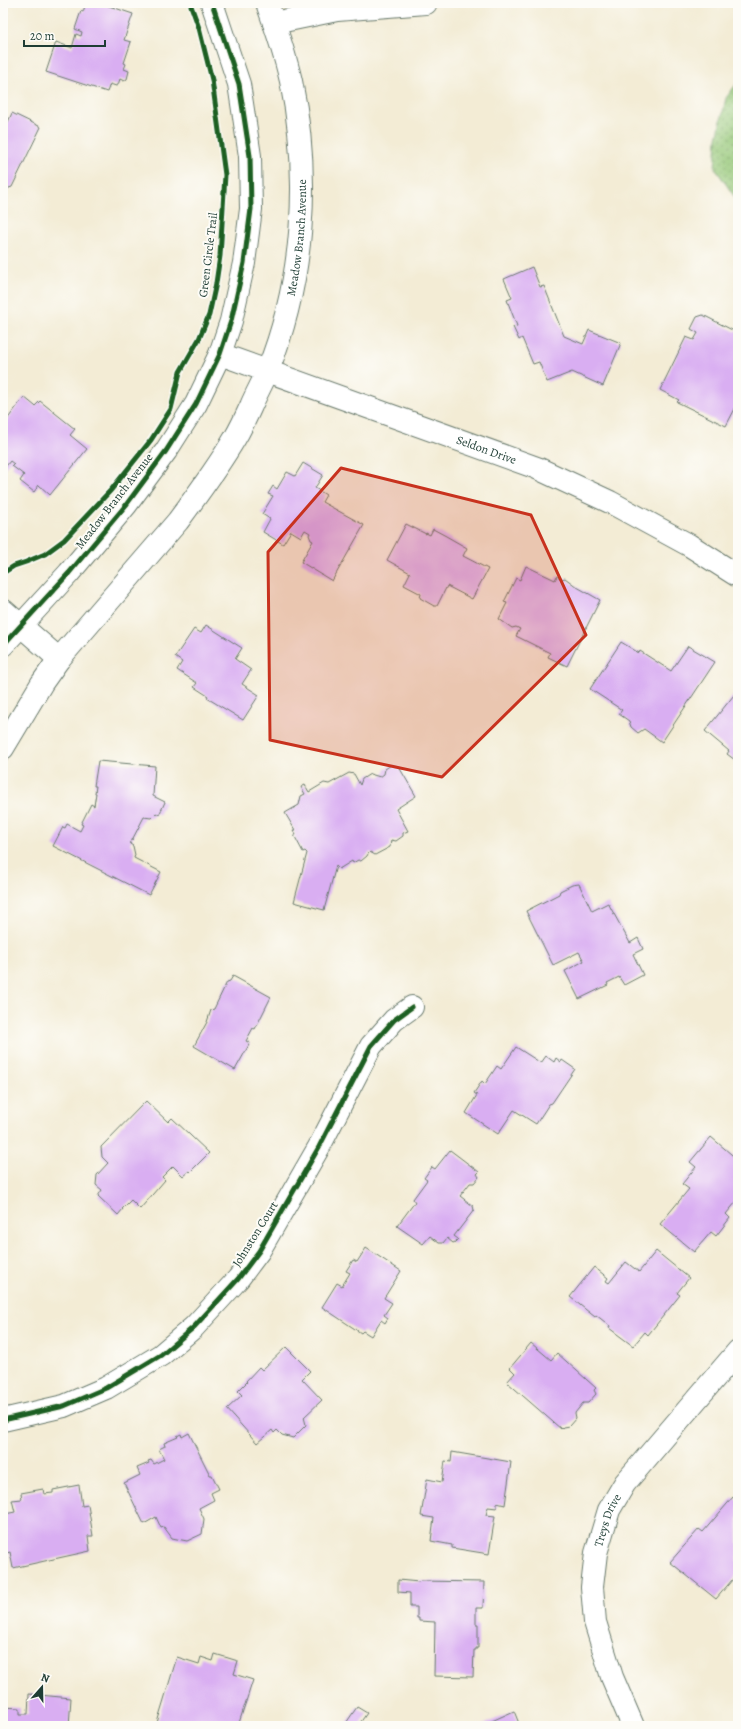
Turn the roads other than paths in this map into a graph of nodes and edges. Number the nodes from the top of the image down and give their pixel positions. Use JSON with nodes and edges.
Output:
{"nodes":[{"id":1,"x":212,"y":3,"type":"edge"},
{"id":2,"x":267,"y":3,"type":"edge"},
{"id":3,"x":426,"y":3,"type":"edge"},
{"id":4,"x":274,"y":23,"type":"junction"},
{"id":5,"x":220,"y":354,"type":"junction"},
{"id":6,"x":268,"y":371,"type":"junction"},
{"id":7,"x":738,"y":576,"type":"edge"},
{"id":8,"x":3,"y":610,"type":"edge"},
{"id":9,"x":20,"y":625,"type":"junction"},
{"id":10,"x":3,"y":645,"type":"edge"},
{"id":11,"x":59,"y":659,"type":"junction"},
{"id":12,"x":3,"y":748,"type":"edge"},
{"id":13,"x":412,"y":1007,"type":"dead end"},
{"id":14,"x":738,"y":1351,"type":"edge"},
{"id":15,"x":3,"y":1420,"type":"edge"},
{"id":16,"x":633,"y":1726,"type":"edge"}],
"edges":[{"from":1,"to":5,"type":"street","name":"Meadow Branch Avenue"},
{"from":2,"to":4,"type":"street","name":"Meadow Branch Avenue"},
{"from":3,"to":4,"type":"street"},
{"from":4,"to":6,"type":"street","name":"Meadow Branch Avenue"},
{"from":5,"to":6,"type":"street","name":"Seldon Drive"},
{"from":5,"to":9,"type":"street","name":"Meadow Branch Avenue"},
{"from":6,"to":7,"type":"street","name":"Seldon Drive"},
{"from":6,"to":11,"type":"street","name":"Meadow Branch Avenue"},
{"from":8,"to":9,"type":"street"},
{"from":9,"to":10,"type":"street","name":"Meadow Branch Avenue"},
{"from":9,"to":11,"type":"street"},
{"from":11,"to":12,"type":"street","name":"Meadow Branch Avenue"},
{"from":13,"to":15,"type":"street","name":"Johnston Court"},
{"from":14,"to":16,"type":"street","name":"Treys Drive"}]}
